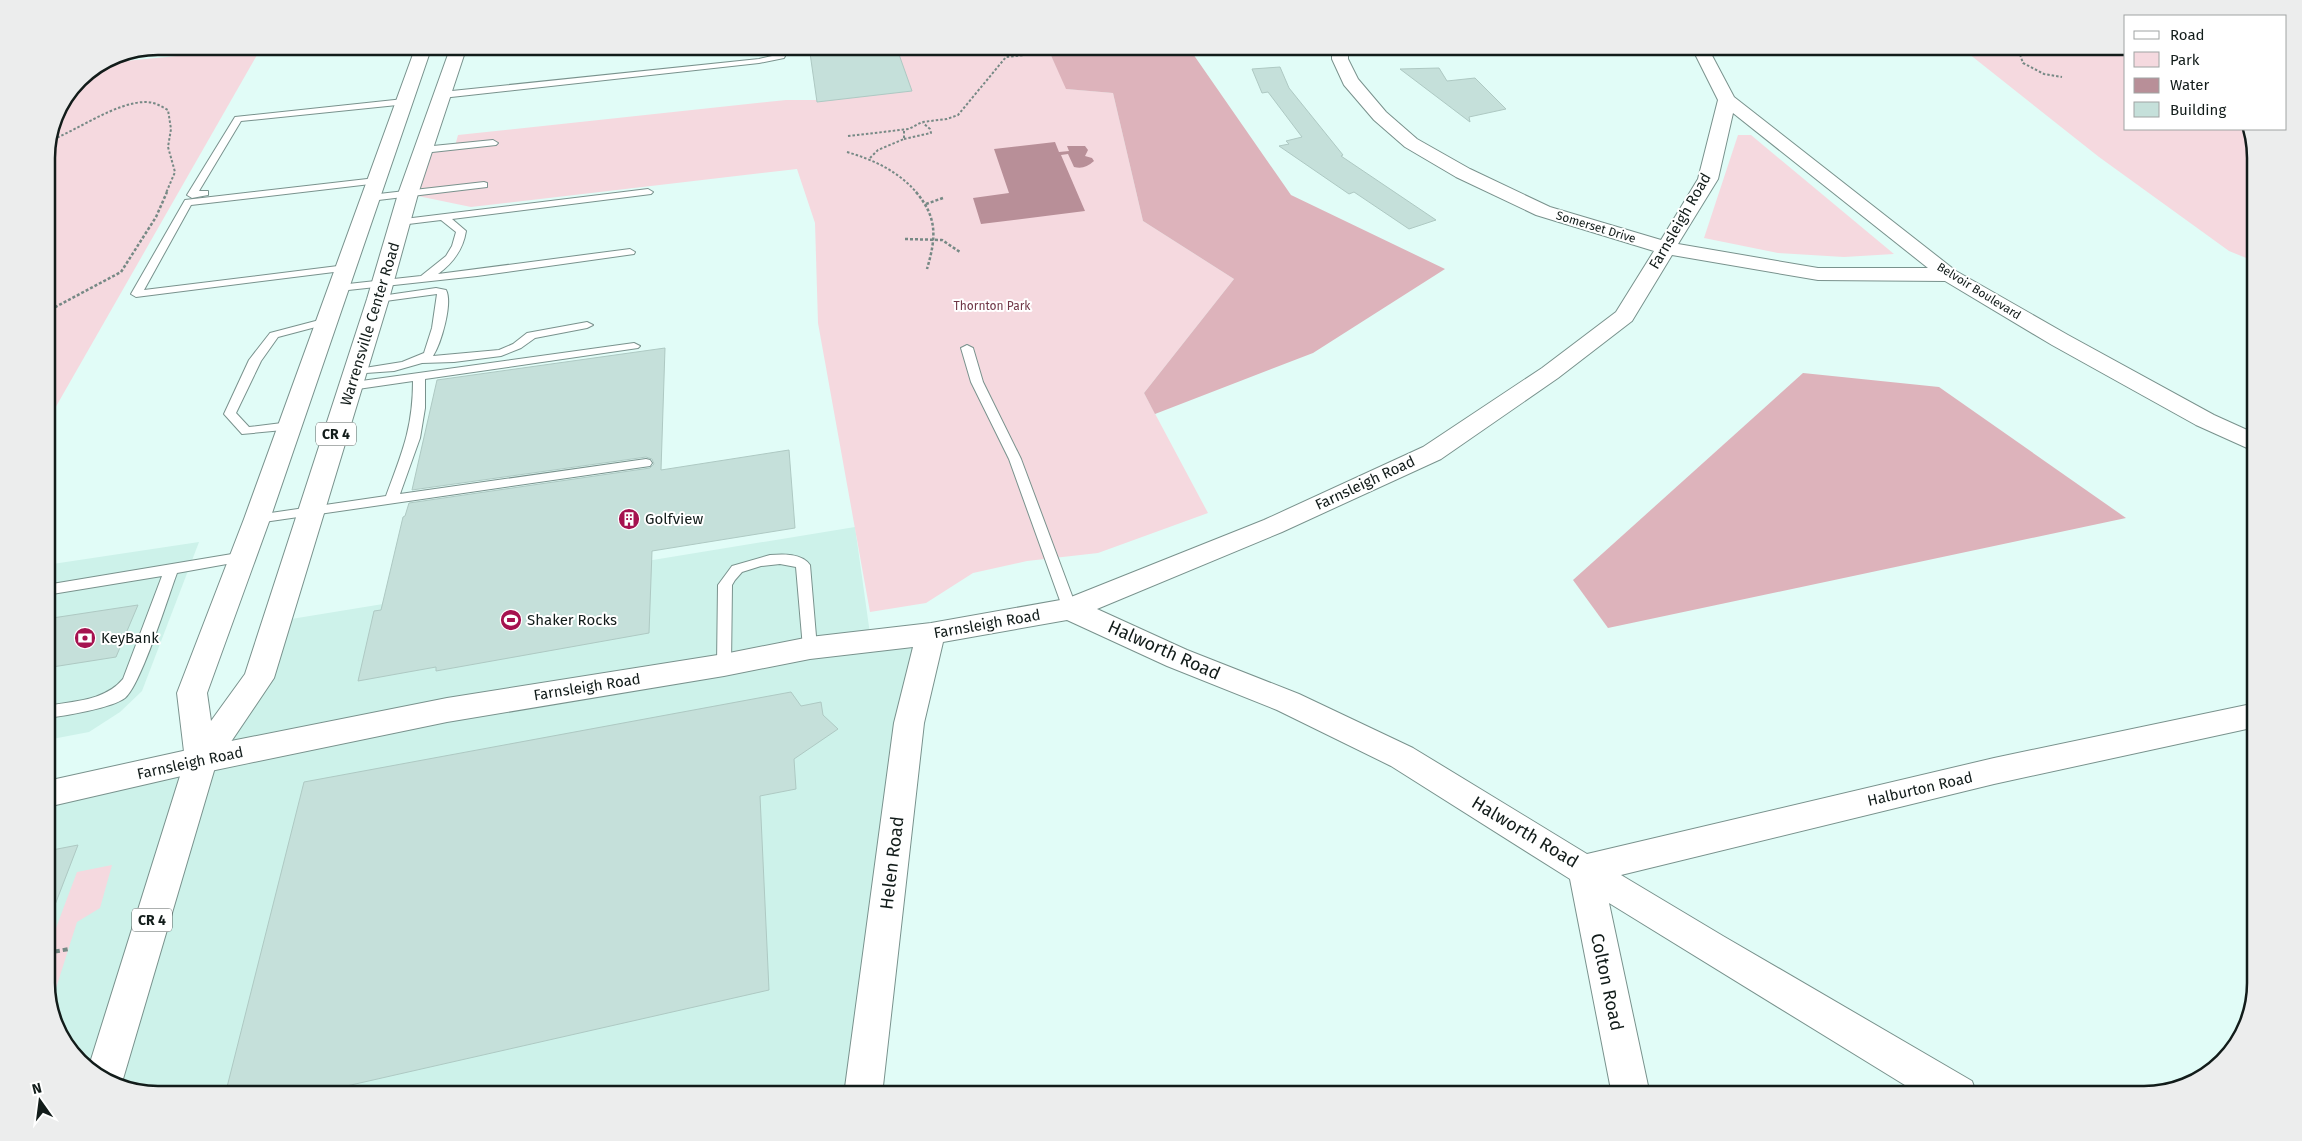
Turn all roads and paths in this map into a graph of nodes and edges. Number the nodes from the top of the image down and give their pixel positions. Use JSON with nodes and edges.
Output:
{"nodes":[{"id":1,"x":421,"y":55,"type":"edge"},
{"id":2,"x":456,"y":55,"type":"edge"},
{"id":3,"x":1026,"y":55,"type":"edge"},
{"id":4,"x":1340,"y":55,"type":"edge"},
{"id":5,"x":1704,"y":55,"type":"edge"},
{"id":6,"x":2020,"y":55,"type":"edge"},
{"id":7,"x":782,"y":56,"type":"dead end"},
{"id":8,"x":2062,"y":77,"type":"dead end"},
{"id":9,"x":442,"y":95,"type":"junction"},
{"id":10,"x":1727,"y":100,"type":"junction"},
{"id":11,"x":404,"y":102,"type":"junction"},
{"id":12,"x":922,"y":122,"type":"junction"},
{"id":13,"x":904,"y":130,"type":"junction"},
{"id":14,"x":848,"y":136,"type":"dead end"},
{"id":15,"x":58,"y":138,"type":"edge"},
{"id":16,"x":904,"y":139,"type":"junction"},
{"id":17,"x":493,"y":143,"type":"dead end"},
{"id":18,"x":423,"y":150,"type":"junction"},
{"id":19,"x":847,"y":152,"type":"dead end"},
{"id":20,"x":870,"y":158,"type":"junction"},
{"id":21,"x":375,"y":185,"type":"junction"},
{"id":22,"x":484,"y":185,"type":"dead end"},
{"id":23,"x":648,"y":192,"type":"dead end"},
{"id":24,"x":408,"y":194,"type":"junction"},
{"id":25,"x":943,"y":198,"type":"dead end"},
{"id":26,"x":926,"y":204,"type":"junction"},
{"id":27,"x":443,"y":217,"type":"junction"},
{"id":28,"x":400,"y":222,"type":"junction"},
{"id":29,"x":933,"y":238,"type":"junction"},
{"id":30,"x":905,"y":239,"type":"dead end"},
{"id":31,"x":1666,"y":248,"type":"junction"},
{"id":32,"x":630,"y":252,"type":"dead end"},
{"id":33,"x":960,"y":252,"type":"dead end"},
{"id":34,"x":927,"y":269,"type":"dead end"},
{"id":35,"x":1949,"y":275,"type":"junction"},
{"id":36,"x":343,"y":278,"type":"junction"},
{"id":37,"x":423,"y":278,"type":"junction"},
{"id":38,"x":381,"y":291,"type":"junction"},
{"id":39,"x":55,"y":307,"type":"edge"},
{"id":40,"x":327,"y":321,"type":"junction"},
{"id":41,"x":587,"y":325,"type":"dead end"},
{"id":42,"x":634,"y":346,"type":"dead end"},
{"id":43,"x":967,"y":348,"type":"dead end"},
{"id":44,"x":418,"y":360,"type":"junction"},
{"id":45,"x":419,"y":376,"type":"junction"},
{"id":46,"x":354,"y":379,"type":"junction"},
{"id":47,"x":290,"y":426,"type":"junction"},
{"id":48,"x":2247,"y":440,"type":"edge"},
{"id":49,"x":646,"y":463,"type":"dead end"},
{"id":50,"x":391,"y":500,"type":"junction"},
{"id":51,"x":313,"y":511,"type":"junction"},
{"id":52,"x":257,"y":519,"type":"junction"},
{"id":53,"x":244,"y":557,"type":"junction"},
{"id":54,"x":170,"y":570,"type":"junction"},
{"id":55,"x":55,"y":589,"type":"edge"},
{"id":56,"x":1070,"y":609,"type":"junction"},
{"id":57,"x":931,"y":634,"type":"junction"},
{"id":58,"x":810,"y":648,"type":"junction"},
{"id":59,"x":724,"y":665,"type":"junction"},
{"id":60,"x":55,"y":710,"type":"edge"},
{"id":61,"x":2247,"y":717,"type":"edge"},
{"id":62,"x":201,"y":760,"type":"junction"},
{"id":63,"x":55,"y":792,"type":"edge"},
{"id":64,"x":1586,"y":869,"type":"junction"},
{"id":65,"x":69,"y":949,"type":"dead end"},
{"id":66,"x":55,"y":951,"type":"edge"},
{"id":67,"x":106,"y":1072,"type":"edge"},
{"id":68,"x":864,"y":1086,"type":"edge"},
{"id":69,"x":1629,"y":1086,"type":"edge"},
{"id":70,"x":1943,"y":1086,"type":"edge"}],
"edges":[{"from":1,"to":11,"type":"street","name":"Warrensville Center Road"},
{"from":2,"to":9,"type":"street","name":"Warrensville Center Road","number":"CR 4"},
{"from":3,"to":12,"type":"path"},
{"from":4,"to":31,"type":"street","name":"Somerset Drive"},
{"from":5,"to":10,"type":"street","name":"Belvoir Boulevard"},
{"from":6,"to":8,"type":"path"},
{"from":7,"to":9,"type":"lane"},
{"from":9,"to":18,"type":"street","name":"Warrensville Center Road","number":"CR 4"},
{"from":10,"to":31,"type":"street","name":"Farnsleigh Road"},
{"from":10,"to":35,"type":"street","name":"Belvoir Boulevard"},
{"from":11,"to":21,"type":"street","name":"Warrensville Center Road"},
{"from":11,"to":21,"type":"lane"},
{"from":12,"to":13,"type":"path"},
{"from":12,"to":16,"type":"path"},
{"from":13,"to":14,"type":"path"},
{"from":13,"to":16,"type":"path"},
{"from":15,"to":39,"type":"path"},
{"from":16,"to":20,"type":"path"},
{"from":17,"to":18,"type":"lane"},
{"from":18,"to":24,"type":"street","name":"Warrensville Center Road","number":"CR 4"},
{"from":19,"to":20,"type":"path"},
{"from":20,"to":26,"type":"path"},
{"from":21,"to":24,"type":"lane"},
{"from":21,"to":36,"type":"street","name":"Warrensville Center Road"},
{"from":21,"to":36,"type":"lane"},
{"from":22,"to":24,"type":"lane"},
{"from":23,"to":27,"type":"lane"},
{"from":24,"to":28,"type":"street","name":"Warrensville Center Road","number":"CR 4"},
{"from":25,"to":26,"type":"path"},
{"from":26,"to":29,"type":"path"},
{"from":27,"to":28,"type":"lane"},
{"from":27,"to":37,"type":"lane"},
{"from":28,"to":38,"type":"street","name":"Warrensville Center Road","number":"CR 4"},
{"from":29,"to":30,"type":"path"},
{"from":29,"to":33,"type":"path"},
{"from":29,"to":34,"type":"path"},
{"from":31,"to":35,"type":"street","name":"Somerset Drive"},
{"from":31,"to":56,"type":"street","name":"Farnsleigh Road"},
{"from":32,"to":37,"type":"lane"},
{"from":35,"to":48,"type":"street","name":"Belvoir Boulevard"},
{"from":36,"to":38,"type":"lane"},
{"from":36,"to":40,"type":"street","name":"Warrensville Center Road"},
{"from":37,"to":38,"type":"lane"},
{"from":38,"to":44,"type":"lane"},
{"from":38,"to":46,"type":"street","name":"Warrensville Center Road","number":"CR 4"},
{"from":40,"to":47,"type":"street","name":"Warrensville Center Road"},
{"from":40,"to":47,"type":"lane"},
{"from":41,"to":44,"type":"lane"},
{"from":42,"to":45,"type":"lane"},
{"from":43,"to":56,"type":"lane"},
{"from":44,"to":46,"type":"lane"},
{"from":45,"to":46,"type":"lane"},
{"from":45,"to":50,"type":"lane"},
{"from":46,"to":51,"type":"street","name":"Warrensville Center Road","number":"CR 4"},
{"from":47,"to":52,"type":"street","name":"Warrensville Center Road"},
{"from":49,"to":50,"type":"lane"},
{"from":50,"to":51,"type":"lane"},
{"from":51,"to":52,"type":"lane"},
{"from":51,"to":62,"type":"street","name":"Warrensville Center Road","number":"CR 4"},
{"from":52,"to":53,"type":"street","name":"Warrensville Center Road","number":"CR 4"},
{"from":53,"to":54,"type":"lane"},
{"from":53,"to":62,"type":"street","name":"Warrensville Center Road","number":"CR 4"},
{"from":54,"to":55,"type":"lane"},
{"from":54,"to":60,"type":"lane"},
{"from":56,"to":57,"type":"street","name":"Farnsleigh Road"},
{"from":56,"to":64,"type":"street","name":"Halworth Road"},
{"from":57,"to":58,"type":"street","name":"Farnsleigh Road"},
{"from":57,"to":68,"type":"street","name":"Helen Road"},
{"from":58,"to":59,"type":"street","name":"Farnsleigh Road"},
{"from":58,"to":59,"type":"lane"},
{"from":59,"to":62,"type":"street","name":"Farnsleigh Road"},
{"from":61,"to":64,"type":"street","name":"Halburton Road"},
{"from":62,"to":63,"type":"street","name":"Farnsleigh Road"},
{"from":62,"to":67,"type":"street","name":"Warrensville Center Road","number":"CR 4"},
{"from":64,"to":69,"type":"street","name":"Colton Road"},
{"from":64,"to":70,"type":"street","name":"Halworth Road"},
{"from":65,"to":66,"type":"path"}]}
